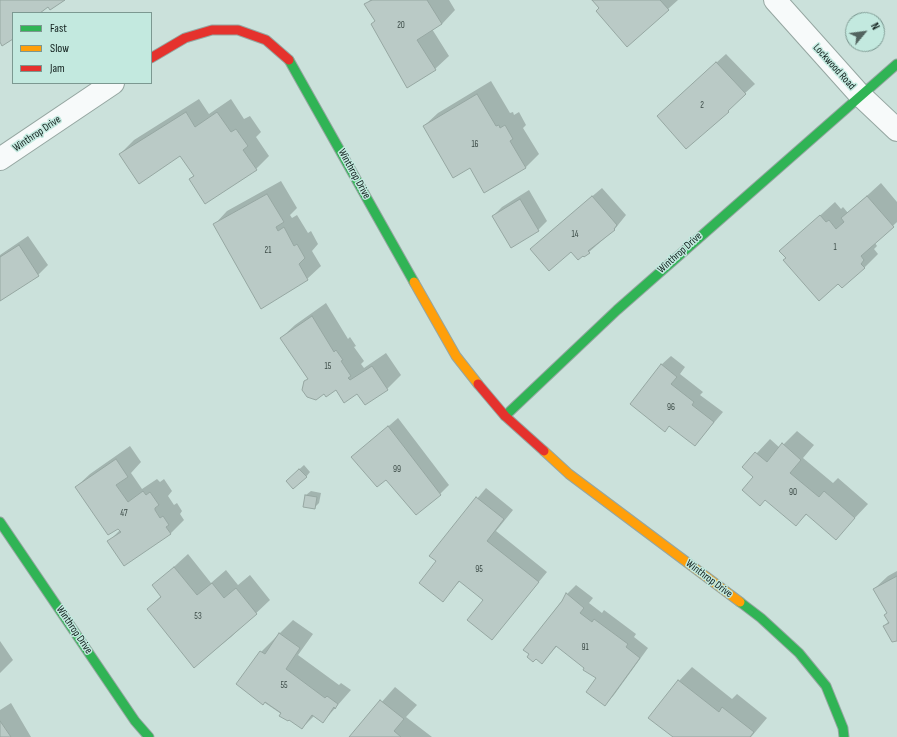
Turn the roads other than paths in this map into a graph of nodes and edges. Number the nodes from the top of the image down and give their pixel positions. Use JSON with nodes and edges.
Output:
{"nodes":[{"id":1,"x":776,"y":0,"type":"edge"},
{"id":2,"x":152,"y":57,"type":"edge"},
{"id":3,"x":897,"y":64,"type":"edge"},
{"id":4,"x":111,"y":84,"type":"edge"},
{"id":5,"x":860,"y":95,"type":"junction"},
{"id":6,"x":897,"y":130,"type":"edge"},
{"id":7,"x":0,"y":158,"type":"edge"},
{"id":8,"x":505,"y":416,"type":"junction"},
{"id":9,"x":0,"y":522,"type":"edge"},
{"id":10,"x":149,"y":737,"type":"edge"},
{"id":11,"x":844,"y":737,"type":"edge"}],
"edges":[{"from":1,"to":5,"type":"street","name":"Lockwood Road"},
{"from":2,"to":8,"type":"street","name":"Winthrop Drive"},
{"from":3,"to":5,"type":"street","name":"Winthrop Drive"},
{"from":4,"to":7,"type":"street","name":"Winthrop Drive"},
{"from":5,"to":6,"type":"street","name":"Lockwood Road"},
{"from":5,"to":8,"type":"street","name":"Winthrop Drive"},
{"from":8,"to":11,"type":"street","name":"Winthrop Drive"},
{"from":9,"to":10,"type":"street","name":"Winthrop Drive"}]}
